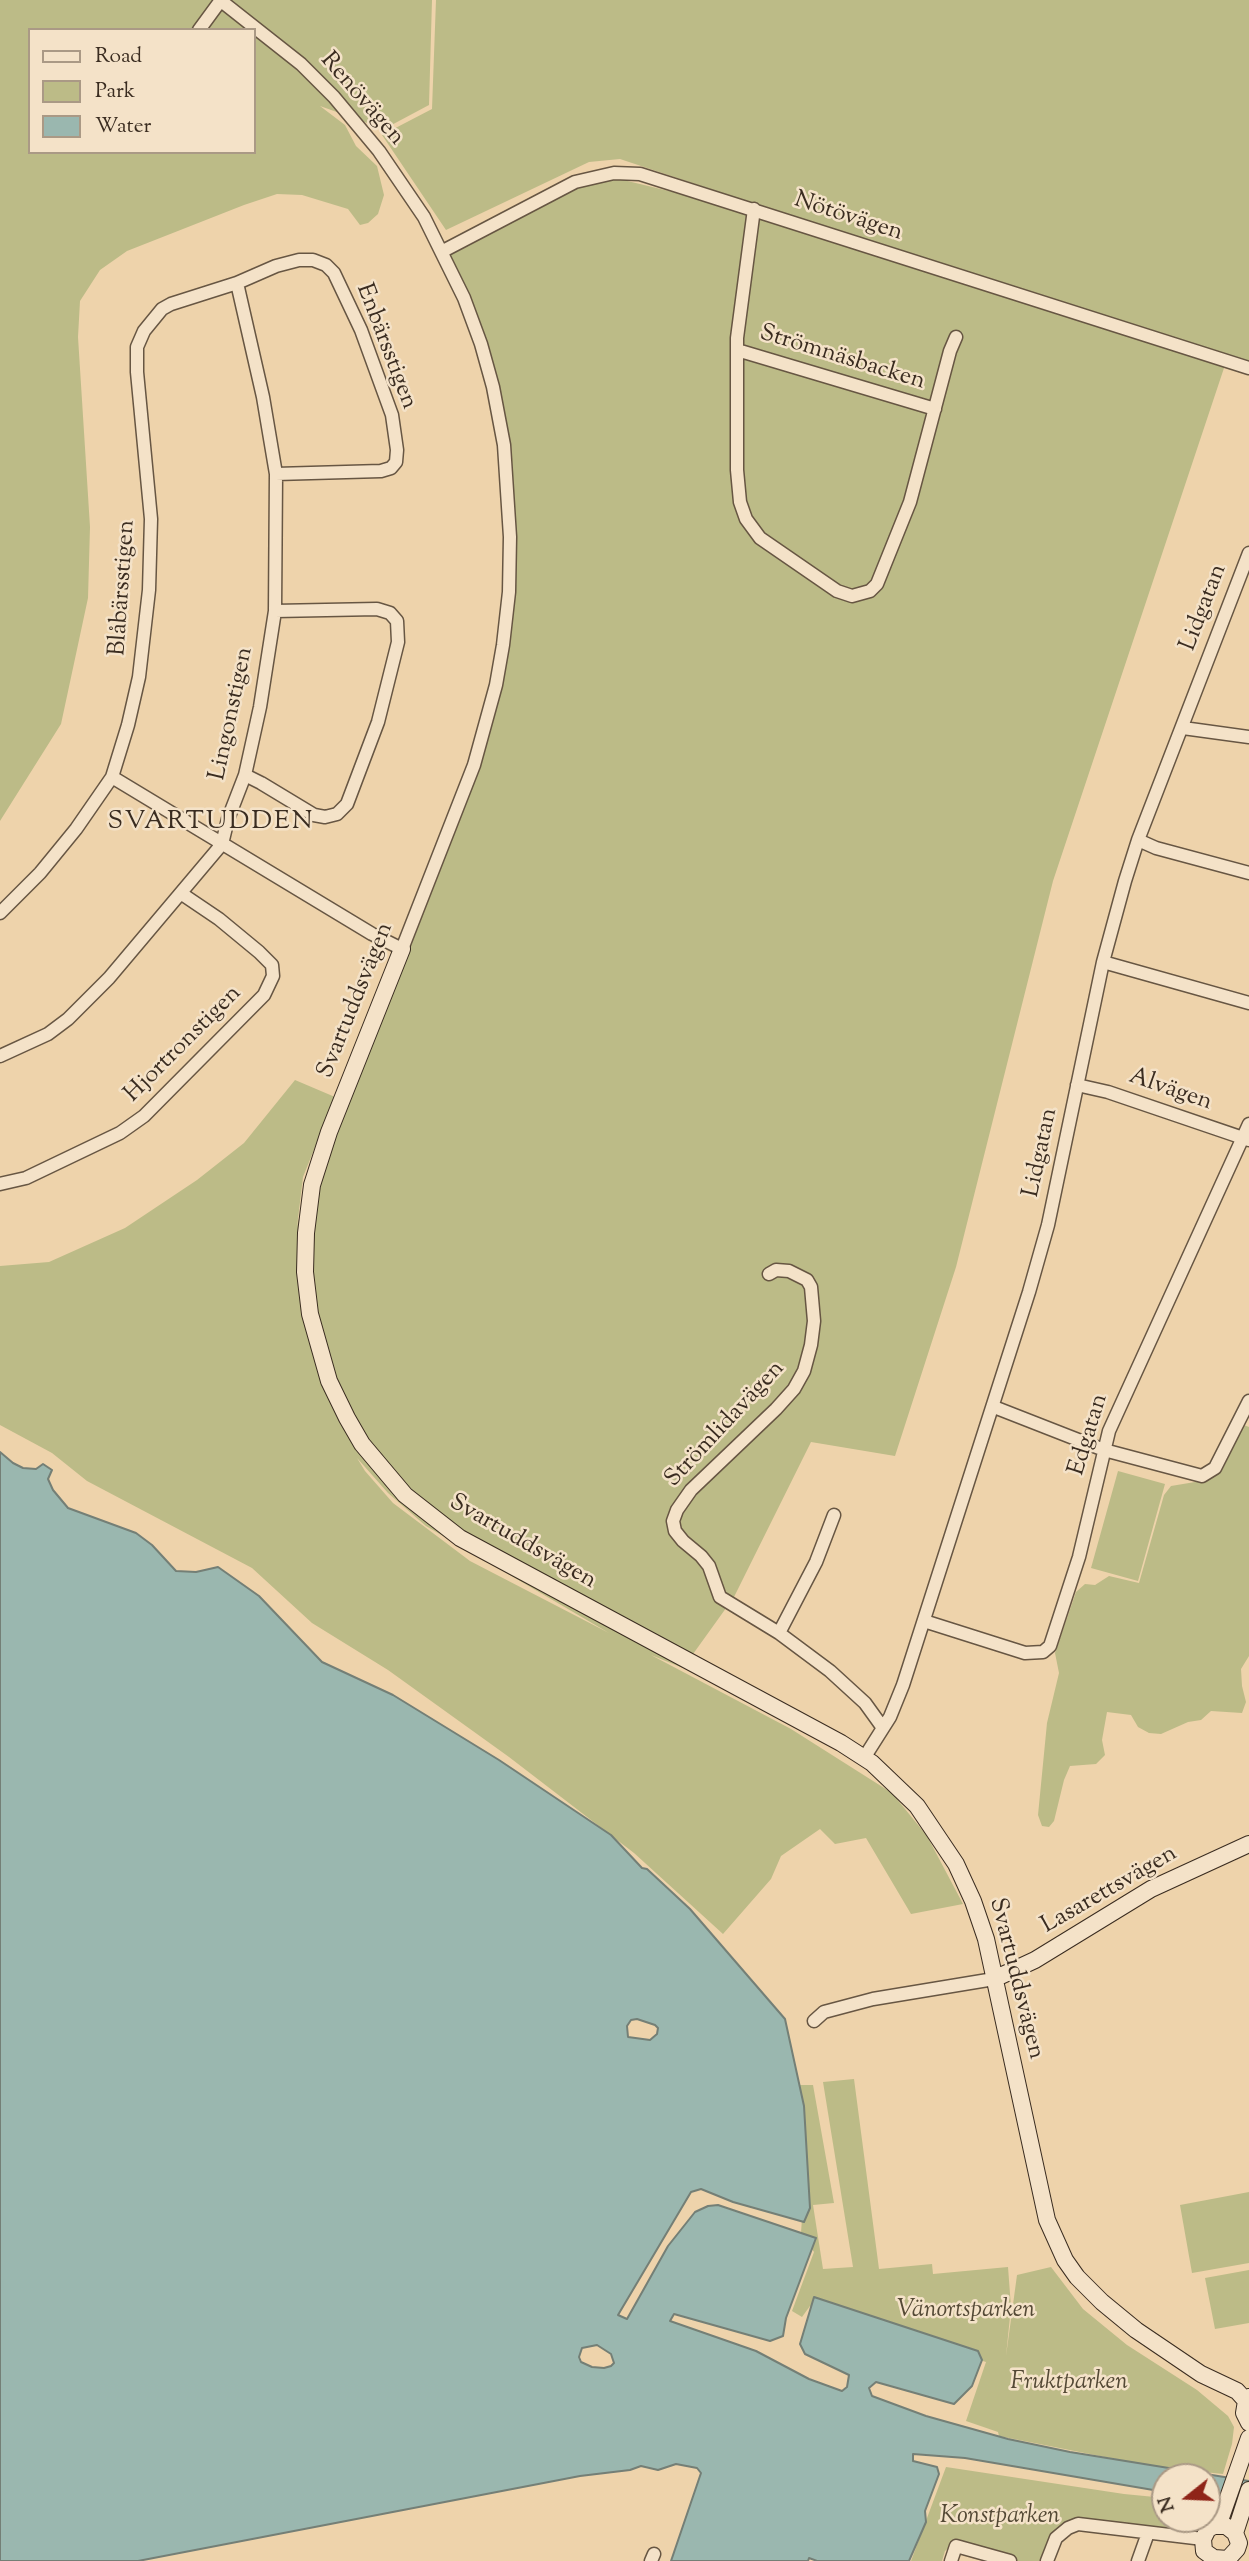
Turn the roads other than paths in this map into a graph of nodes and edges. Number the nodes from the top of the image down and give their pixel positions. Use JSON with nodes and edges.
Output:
{"nodes":[{"id":1,"x":221,"y":0,"type":"edge"},
{"id":2,"x":200,"y":28,"type":"edge"},
{"id":3,"x":754,"y":209,"type":"junction"},
{"id":4,"x":443,"y":251,"type":"junction"},
{"id":5,"x":237,"y":283,"type":"junction"},
{"id":6,"x":956,"y":337,"type":"dead end"},
{"id":7,"x":737,"y":350,"type":"junction"},
{"id":8,"x":1249,"y":368,"type":"edge"},
{"id":9,"x":934,"y":409,"type":"junction"},
{"id":10,"x":276,"y":474,"type":"junction"},
{"id":11,"x":1249,"y":553,"type":"edge"},
{"id":12,"x":275,"y":611,"type":"junction"},
{"id":13,"x":1182,"y":728,"type":"junction"},
{"id":14,"x":1249,"y":737,"type":"edge"},
{"id":15,"x":244,"y":775,"type":"junction"},
{"id":16,"x":112,"y":777,"type":"junction"},
{"id":17,"x":1138,"y":840,"type":"junction"},
{"id":18,"x":222,"y":844,"type":"junction"},
{"id":19,"x":1249,"y":873,"type":"edge"},
{"id":20,"x":182,"y":894,"type":"junction"},
{"id":21,"x":0,"y":913,"type":"edge"},
{"id":22,"x":402,"y":948,"type":"junction"},
{"id":23,"x":1103,"y":962,"type":"junction"},
{"id":24,"x":1249,"y":1003,"type":"edge"},
{"id":25,"x":0,"y":1056,"type":"edge"},
{"id":26,"x":1077,"y":1084,"type":"junction"},
{"id":27,"x":1249,"y":1124,"type":"edge"},
{"id":28,"x":1246,"y":1139,"type":"edge"},
{"id":29,"x":0,"y":1184,"type":"edge"},
{"id":30,"x":769,"y":1274,"type":"dead end"},
{"id":31,"x":1249,"y":1401,"type":"edge"},
{"id":32,"x":994,"y":1407,"type":"junction"},
{"id":33,"x":1104,"y":1450,"type":"junction"},
{"id":34,"x":834,"y":1516,"type":"dead end"},
{"id":35,"x":923,"y":1621,"type":"junction"},
{"id":36,"x":779,"y":1633,"type":"junction"},
{"id":37,"x":883,"y":1728,"type":"junction"},
{"id":38,"x":864,"y":1758,"type":"junction"},
{"id":39,"x":1249,"y":1844,"type":"edge"},
{"id":40,"x":994,"y":1979,"type":"junction"},
{"id":41,"x":814,"y":2021,"type":"dead end"},
{"id":42,"x":1247,"y":2399,"type":"edge"},
{"id":43,"x":1249,"y":2423,"type":"edge"},
{"id":44,"x":1249,"y":2438,"type":"edge"},
{"id":45,"x":1249,"y":2490,"type":"edge"},
{"id":46,"x":1221,"y":2515,"type":"edge"},
{"id":47,"x":1221,"y":2519,"type":"edge"},
{"id":48,"x":1148,"y":2533,"type":"junction"},
{"id":49,"x":1206,"y":2533,"type":"edge"},
{"id":50,"x":1203,"y":2539,"type":"junction"},
{"id":51,"x":1235,"y":2550,"type":"edge"},
{"id":52,"x":1208,"y":2558,"type":"edge"},
{"id":53,"x":951,"y":2561,"type":"edge"},
{"id":54,"x":1010,"y":2561,"type":"edge"},
{"id":55,"x":1047,"y":2561,"type":"edge"},
{"id":56,"x":1138,"y":2561,"type":"edge"}],
"edges":[{"from":1,"to":2,"type":"street","name":"Renövägen"},
{"from":1,"to":4,"type":"street","name":"Renövägen"},
{"from":3,"to":4,"type":"street","name":"Nötövägen"},
{"from":3,"to":7,"type":"street","name":"Strömnäsbacken"},
{"from":3,"to":8,"type":"street","name":"Nötövägen"},
{"from":4,"to":22,"type":"street","name":"Svartuddsvägen"},
{"from":5,"to":10,"type":"street","name":"Lingonstigen"},
{"from":5,"to":10,"type":"street","name":"Enbärsstigen"},
{"from":5,"to":16,"type":"street","name":"Blåbärsstigen"},
{"from":6,"to":9,"type":"street","name":"Strömnäsbacken"},
{"from":7,"to":9,"type":"street","name":"Strömnäsbacken"},
{"from":7,"to":9,"type":"street","name":"Strömnäsbacken"},
{"from":10,"to":12,"type":"street","name":"Lingonstigen"},
{"from":11,"to":13,"type":"street","name":"Lidgatan"},
{"from":12,"to":15,"type":"street","name":"Lingonstigen"},
{"from":12,"to":15,"type":"street"},
{"from":13,"to":14,"type":"street"},
{"from":13,"to":17,"type":"street","name":"Lidgatan"},
{"from":15,"to":18,"type":"street","name":"Lingonstigen"},
{"from":16,"to":18,"type":"street"},
{"from":16,"to":21,"type":"street","name":"Blåbärsstigen"},
{"from":17,"to":19,"type":"street"},
{"from":17,"to":23,"type":"street","name":"Lidgatan"},
{"from":18,"to":20,"type":"street","name":"Lingonstigen"},
{"from":18,"to":22,"type":"street"},
{"from":20,"to":25,"type":"street","name":"Lingonstigen"},
{"from":20,"to":29,"type":"street","name":"Hjortronstigen"},
{"from":22,"to":38,"type":"street","name":"Svartuddsvägen"},
{"from":23,"to":24,"type":"street"},
{"from":23,"to":26,"type":"street","name":"Lidgatan"},
{"from":26,"to":28,"type":"street","name":"Alvägen"},
{"from":26,"to":32,"type":"street","name":"Lidgatan"},
{"from":27,"to":28,"type":"street","name":"Edgatan"},
{"from":28,"to":33,"type":"street","name":"Edgatan"},
{"from":30,"to":36,"type":"street","name":"Strömlidavägen"},
{"from":31,"to":33,"type":"street"},
{"from":32,"to":33,"type":"street"},
{"from":32,"to":35,"type":"street","name":"Lidgatan"},
{"from":33,"to":35,"type":"street","name":"Edgatan"},
{"from":34,"to":36,"type":"street"},
{"from":35,"to":37,"type":"street","name":"Lidgatan"},
{"from":36,"to":37,"type":"street","name":"Strömlidavägen"},
{"from":37,"to":38,"type":"street","name":"Lidgatan"},
{"from":38,"to":40,"type":"street","name":"Svartuddsvägen"},
{"from":39,"to":40,"type":"street","name":"Lasarettsvägen"},
{"from":40,"to":41,"type":"street"},
{"from":40,"to":42,"type":"street","name":"Svartuddsvägen"},
{"from":42,"to":43,"type":"street"},
{"from":44,"to":46,"type":"street"},
{"from":45,"to":51,"type":"street"},
{"from":47,"to":51,"type":"street"},
{"from":48,"to":50,"type":"street"},
{"from":48,"to":55,"type":"street"},
{"from":48,"to":56,"type":"street"},
{"from":49,"to":50,"type":"street"},
{"from":50,"to":52,"type":"street"},
{"from":51,"to":52,"type":"street"},
{"from":53,"to":54,"type":"street"}]}
